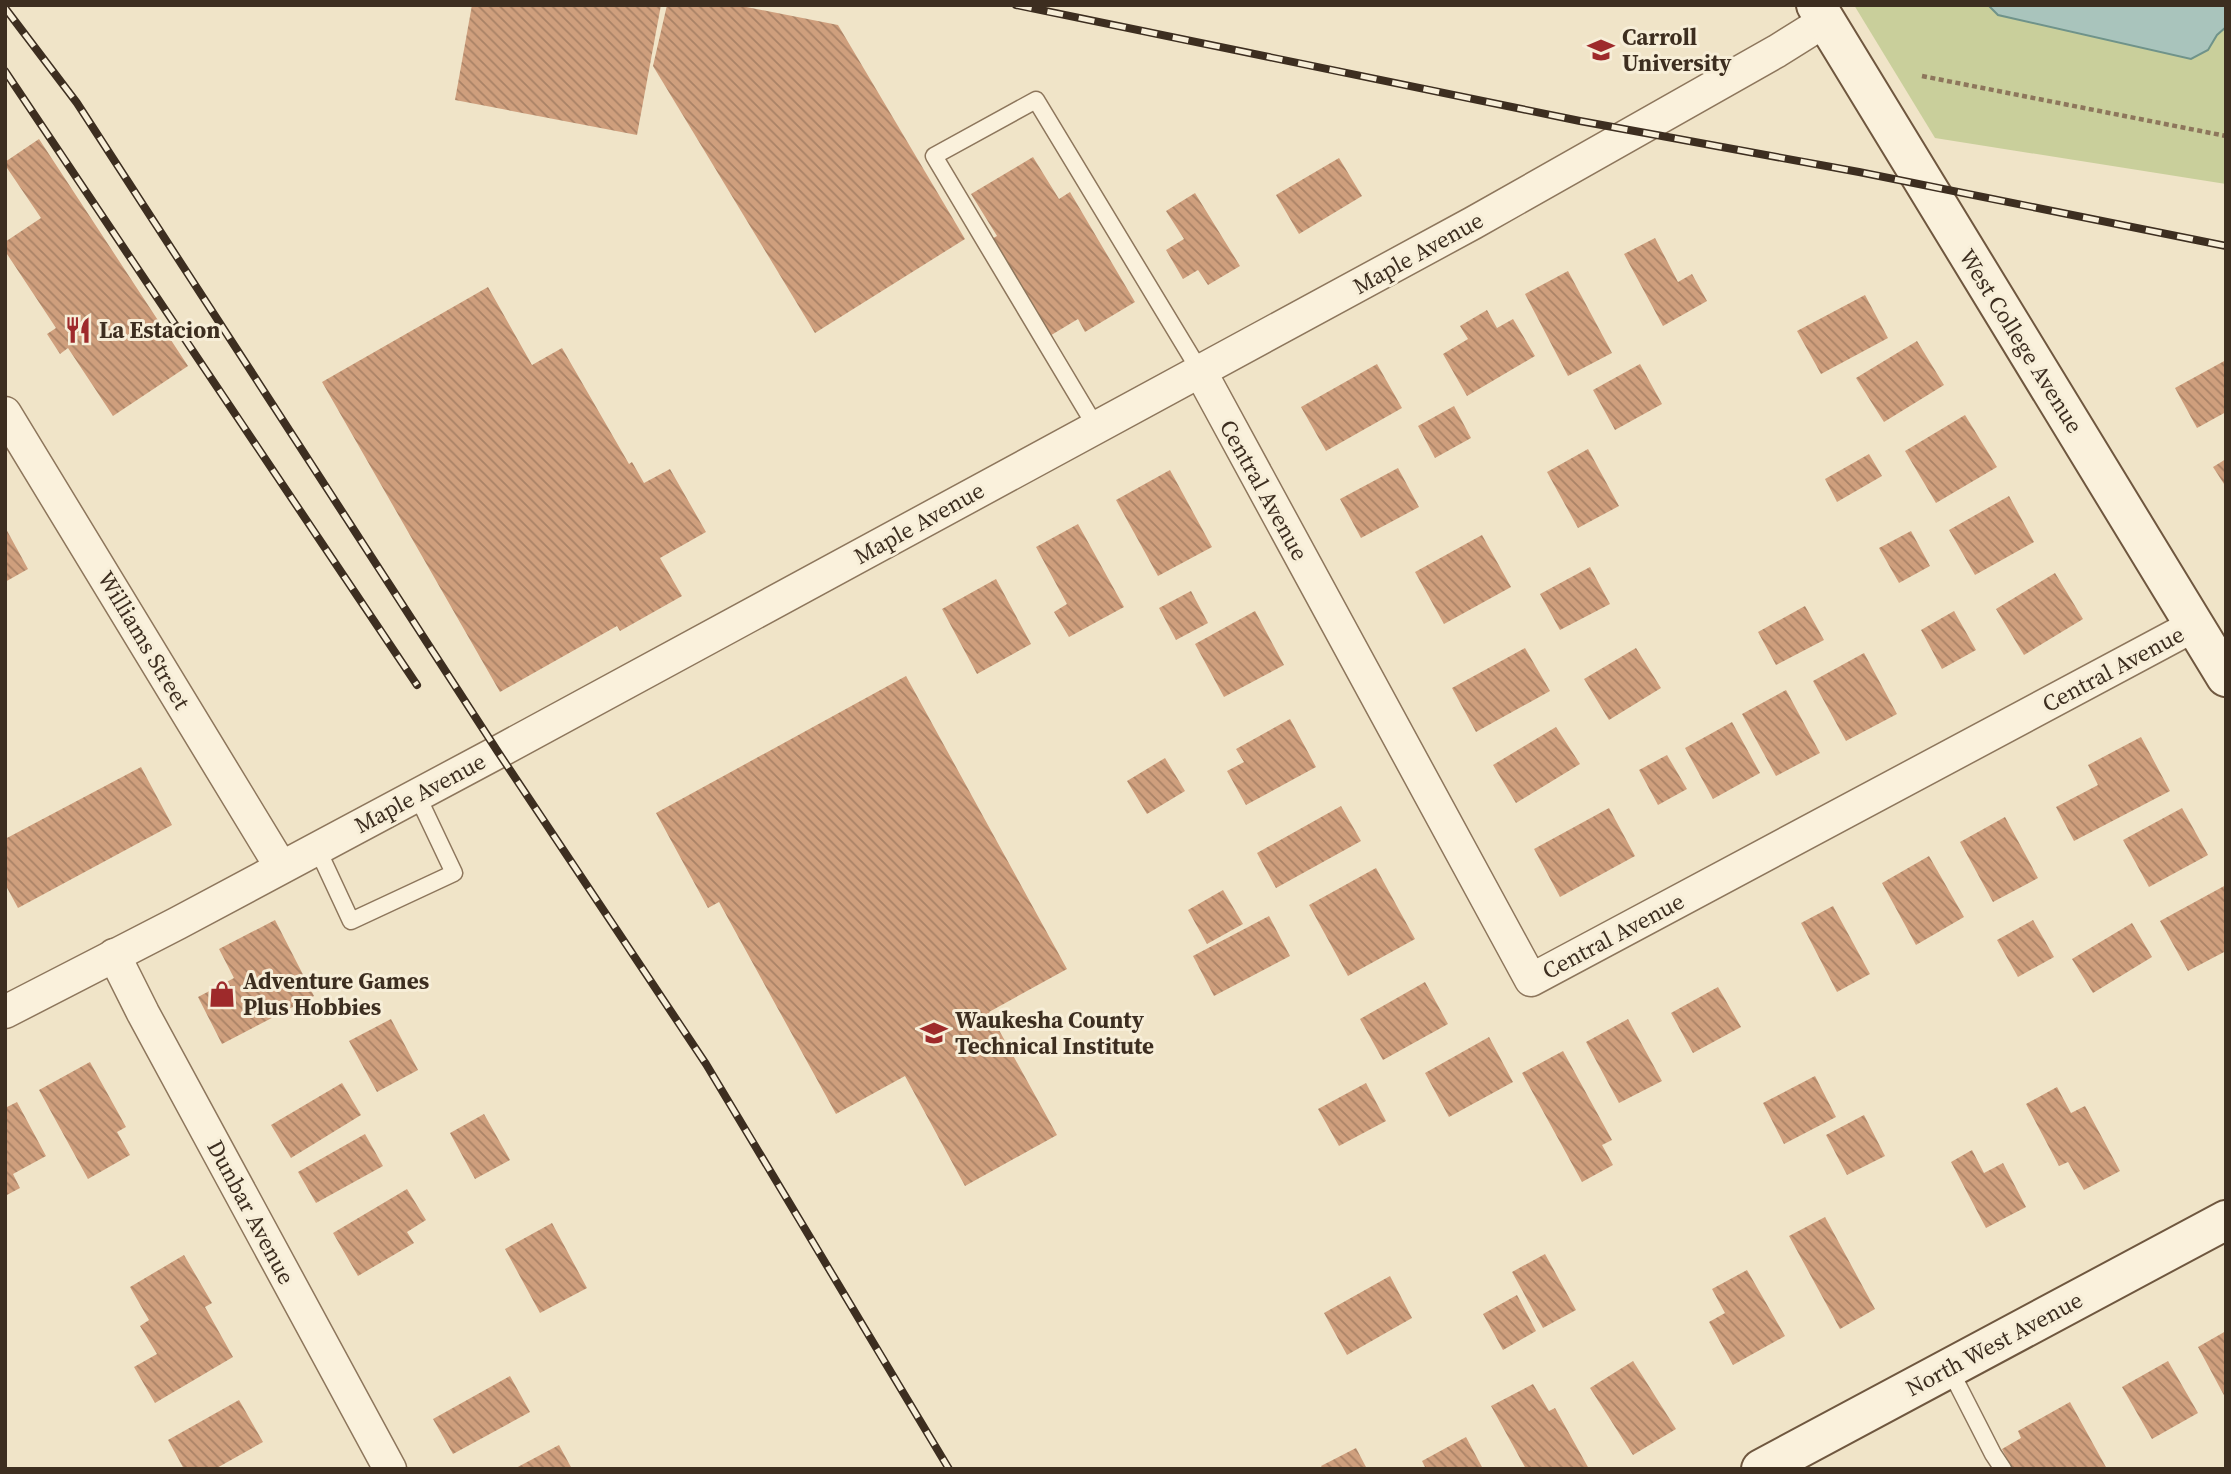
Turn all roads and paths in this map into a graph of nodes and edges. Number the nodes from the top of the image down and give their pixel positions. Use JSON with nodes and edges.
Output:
{"nodes":[{"id":1,"x":1821,"y":13,"type":"edge"},
{"id":2,"x":1922,"y":76,"type":"dead end"},
{"id":3,"x":2226,"y":136,"type":"edge"},
{"id":4,"x":1200,"y":371,"type":"junction"},
{"id":5,"x":5,"y":413,"type":"edge"},
{"id":6,"x":1097,"y":427,"type":"junction"},
{"id":7,"x":2195,"y":625,"type":"junction"},
{"id":8,"x":2226,"y":677,"type":"edge"},
{"id":9,"x":417,"y":794,"type":"junction"},
{"id":10,"x":317,"y":848,"type":"junction"},
{"id":11,"x":281,"y":867,"type":"junction"},
{"id":12,"x":114,"y":954,"type":"junction"},
{"id":13,"x":5,"y":1013,"type":"edge"},
{"id":14,"x":2226,"y":1220,"type":"edge"},
{"id":15,"x":1949,"y":1368,"type":"junction"},
{"id":16,"x":390,"y":1469,"type":"edge"},
{"id":17,"x":1761,"y":1469,"type":"edge"},
{"id":18,"x":2003,"y":1469,"type":"edge"}],
"edges":[{"from":1,"to":4,"type":"street","name":"Maple Avenue"},
{"from":1,"to":7,"type":"street","name":"West College Avenue"},
{"from":2,"to":3,"type":"path"},
{"from":4,"to":6,"type":"street","name":"Maple Avenue"},
{"from":4,"to":6,"type":"lane"},
{"from":4,"to":7,"type":"street","name":"Central Avenue"},
{"from":5,"to":11,"type":"street","name":"Williams Street"},
{"from":6,"to":9,"type":"street","name":"Maple Avenue"},
{"from":7,"to":8,"type":"street","name":"West College Avenue"},
{"from":9,"to":10,"type":"street","name":"Maple Avenue"},
{"from":9,"to":10,"type":"lane"},
{"from":10,"to":11,"type":"street","name":"Maple Avenue"},
{"from":11,"to":12,"type":"street","name":"Maple Avenue"},
{"from":12,"to":13,"type":"street","name":"Maple Avenue"},
{"from":12,"to":16,"type":"street","name":"Dunbar Avenue"},
{"from":14,"to":15,"type":"street","name":"North West Avenue"},
{"from":15,"to":17,"type":"street","name":"North West Avenue"},
{"from":15,"to":18,"type":"lane"}]}
